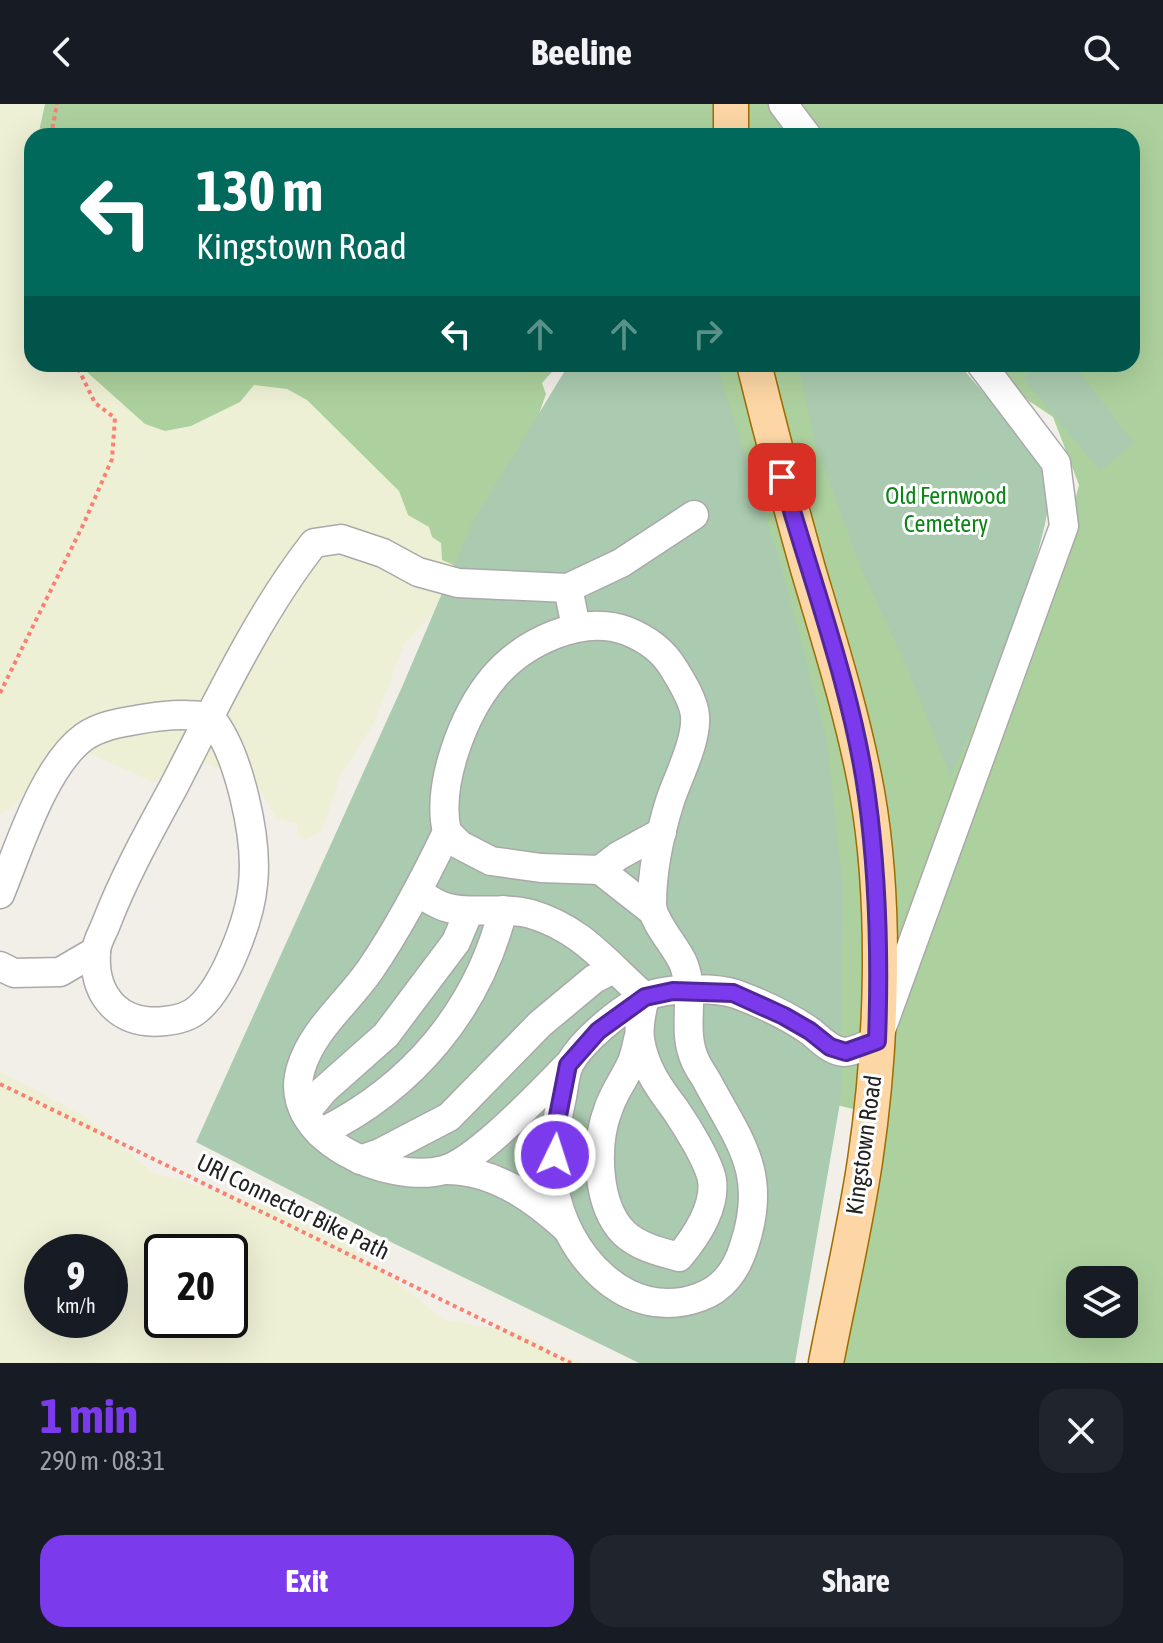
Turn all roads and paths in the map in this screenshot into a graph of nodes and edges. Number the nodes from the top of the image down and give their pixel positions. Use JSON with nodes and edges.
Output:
{"nodes":[{"id":1,"x":57,"y":104,"type":"edge"},
{"id":2,"x":731,"y":104,"type":"edge"},
{"id":3,"x":783,"y":104,"type":"edge"},
{"id":4,"x":52,"y":128,"type":"edge"},
{"id":5,"x":731,"y":128,"type":"edge"},
{"id":6,"x":801,"y":128,"type":"edge"},
{"id":7,"x":80,"y":372,"type":"edge"},
{"id":8,"x":756,"y":372,"type":"edge"},
{"id":9,"x":987,"y":372,"type":"edge"},
{"id":10,"x":694,"y":515,"type":"dead end"},
{"id":11,"x":568,"y":588,"type":"junction"},
{"id":12,"x":576,"y":627,"type":"junction"},
{"id":13,"x":0,"y":693,"type":"edge"},
{"id":14,"x":210,"y":717,"type":"junction"},
{"id":15,"x":447,"y":832,"type":"junction"},
{"id":16,"x":662,"y":832,"type":"junction"},
{"id":17,"x":600,"y":870,"type":"junction"},
{"id":18,"x":417,"y":892,"type":"junction"},
{"id":19,"x":0,"y":894,"type":"edge"},
{"id":20,"x":503,"y":910,"type":"junction"},
{"id":21,"x":651,"y":910,"type":"junction"},
{"id":22,"x":469,"y":911,"type":"junction"},
{"id":23,"x":96,"y":951,"type":"junction"},
{"id":24,"x":0,"y":966,"type":"edge"},
{"id":25,"x":614,"y":969,"type":"junction"},
{"id":26,"x":691,"y":990,"type":"junction"},
{"id":27,"x":645,"y":997,"type":"junction"},
{"id":28,"x":639,"y":1036,"type":"junction"},
{"id":29,"x":877,"y":1041,"type":"junction"},
{"id":30,"x":568,"y":1065,"type":"junction"},
{"id":31,"x":0,"y":1084,"type":"edge"},
{"id":32,"x":313,"y":1123,"type":"junction"},
{"id":33,"x":360,"y":1160,"type":"junction"},
{"id":34,"x":446,"y":1170,"type":"junction"},
{"id":35,"x":567,"y":1229,"type":"junction"},
{"id":36,"x":679,"y":1257,"type":"junction"},
{"id":37,"x":700,"y":1297,"type":"junction"},
{"id":38,"x":571,"y":1363,"type":"edge"},
{"id":39,"x":826,"y":1363,"type":"edge"}],
"edges":[{"from":1,"to":4,"type":"path"},
{"from":2,"to":5,"type":"main road"},
{"from":3,"to":6,"type":"lane"},
{"from":7,"to":13,"type":"path"},
{"from":8,"to":29,"type":"main road","name":"Kingstown Road"},
{"from":9,"to":29,"type":"lane"},
{"from":10,"to":11,"type":"lane"},
{"from":11,"to":12,"type":"lane"},
{"from":11,"to":14,"type":"lane"},
{"from":12,"to":15,"type":"lane"},
{"from":12,"to":16,"type":"lane"},
{"from":14,"to":19,"type":"lane"},
{"from":14,"to":23,"type":"lane"},
{"from":14,"to":23,"type":"lane"},
{"from":15,"to":17,"type":"lane"},
{"from":15,"to":18,"type":"lane"},
{"from":16,"to":17,"type":"lane"},
{"from":16,"to":21,"type":"lane"},
{"from":17,"to":21,"type":"lane"},
{"from":18,"to":22,"type":"lane"},
{"from":18,"to":32,"type":"lane"},
{"from":20,"to":22,"type":"lane"},
{"from":20,"to":25,"type":"lane"},
{"from":20,"to":32,"type":"lane"},
{"from":21,"to":26,"type":"lane"},
{"from":22,"to":32,"type":"lane"},
{"from":23,"to":24,"type":"lane"},
{"from":25,"to":27,"type":"lane"},
{"from":25,"to":33,"type":"lane"},
{"from":26,"to":27,"type":"lane"},
{"from":26,"to":29,"type":"lane"},
{"from":26,"to":37,"type":"lane"},
{"from":27,"to":28,"type":"lane"},
{"from":27,"to":30,"type":"lane"},
{"from":28,"to":36,"type":"lane"},
{"from":28,"to":36,"type":"lane"},
{"from":29,"to":39,"type":"main road","name":"Kingstown Road"},
{"from":30,"to":34,"type":"lane"},
{"from":30,"to":35,"type":"lane"},
{"from":31,"to":38,"type":"path","name":"URI Connector Bike Path"},
{"from":32,"to":33,"type":"lane"},
{"from":33,"to":34,"type":"lane"},
{"from":34,"to":35,"type":"lane"},
{"from":35,"to":37,"type":"lane"},
{"from":36,"to":37,"type":"lane"}]}
